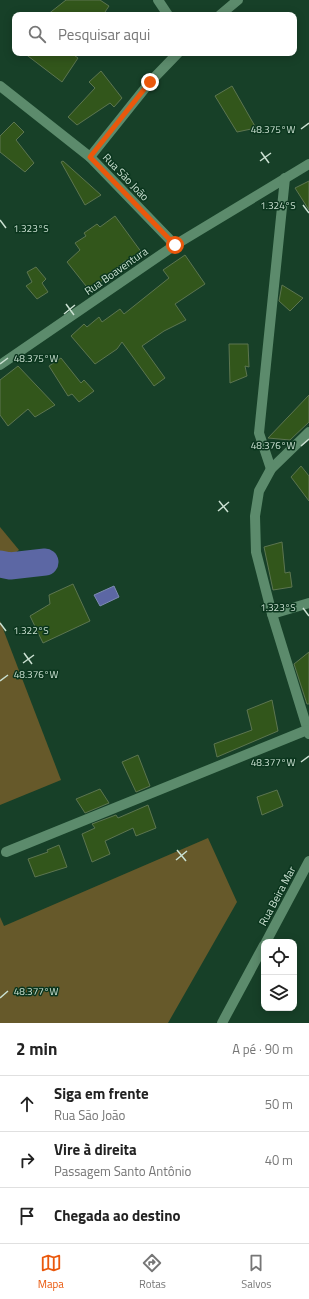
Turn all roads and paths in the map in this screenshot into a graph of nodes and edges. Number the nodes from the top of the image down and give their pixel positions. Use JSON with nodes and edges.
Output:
{"nodes":[{"id":1,"x":158,"y":0,"type":"edge"},
{"id":2,"x":238,"y":0,"type":"edge"},
{"id":3,"x":166,"y":12,"type":"edge"},
{"id":4,"x":224,"y":12,"type":"edge"},
{"id":5,"x":175,"y":56,"type":"edge"},
{"id":6,"x":0,"y":86,"type":"edge"},
{"id":7,"x":90,"y":157,"type":"junction"},
{"id":8,"x":309,"y":164,"type":"edge"},
{"id":9,"x":285,"y":178,"type":"junction"},
{"id":10,"x":175,"y":245,"type":"junction"},
{"id":11,"x":0,"y":365,"type":"edge"},
{"id":12,"x":309,"y":432,"type":"edge"},
{"id":13,"x":271,"y":469,"type":"junction"},
{"id":14,"x":309,"y":603,"type":"edge"},
{"id":15,"x":272,"y":614,"type":"junction"},
{"id":16,"x":308,"y":732,"type":"edge"},
{"id":17,"x":6,"y":852,"type":"dead end"},
{"id":18,"x":309,"y":861,"type":"edge"},
{"id":19,"x":268,"y":939,"type":"edge"},
{"id":20,"x":261,"y":951,"type":"edge"},
{"id":21,"x":222,"y":1023,"type":"edge"}],
"edges":[{"from":1,"to":3,"type":"street"},
{"from":2,"to":4,"type":"street"},
{"from":5,"to":7,"type":"street"},
{"from":6,"to":7,"type":"street","name":"Rua São João"},
{"from":7,"to":10,"type":"street","name":"Rua São João"},
{"from":8,"to":9,"type":"street","name":"Rua Boaventura"},
{"from":9,"to":10,"type":"street","name":"Rua Boaventura"},
{"from":9,"to":13,"type":"street"},
{"from":10,"to":11,"type":"street","name":"Rua Boaventura"},
{"from":12,"to":13,"type":"street"},
{"from":13,"to":15,"type":"street"},
{"from":14,"to":15,"type":"street"},
{"from":15,"to":16,"type":"street"},
{"from":16,"to":17,"type":"street"},
{"from":18,"to":19,"type":"street","name":"Rua Beira Mar"},
{"from":20,"to":21,"type":"street"}]}
